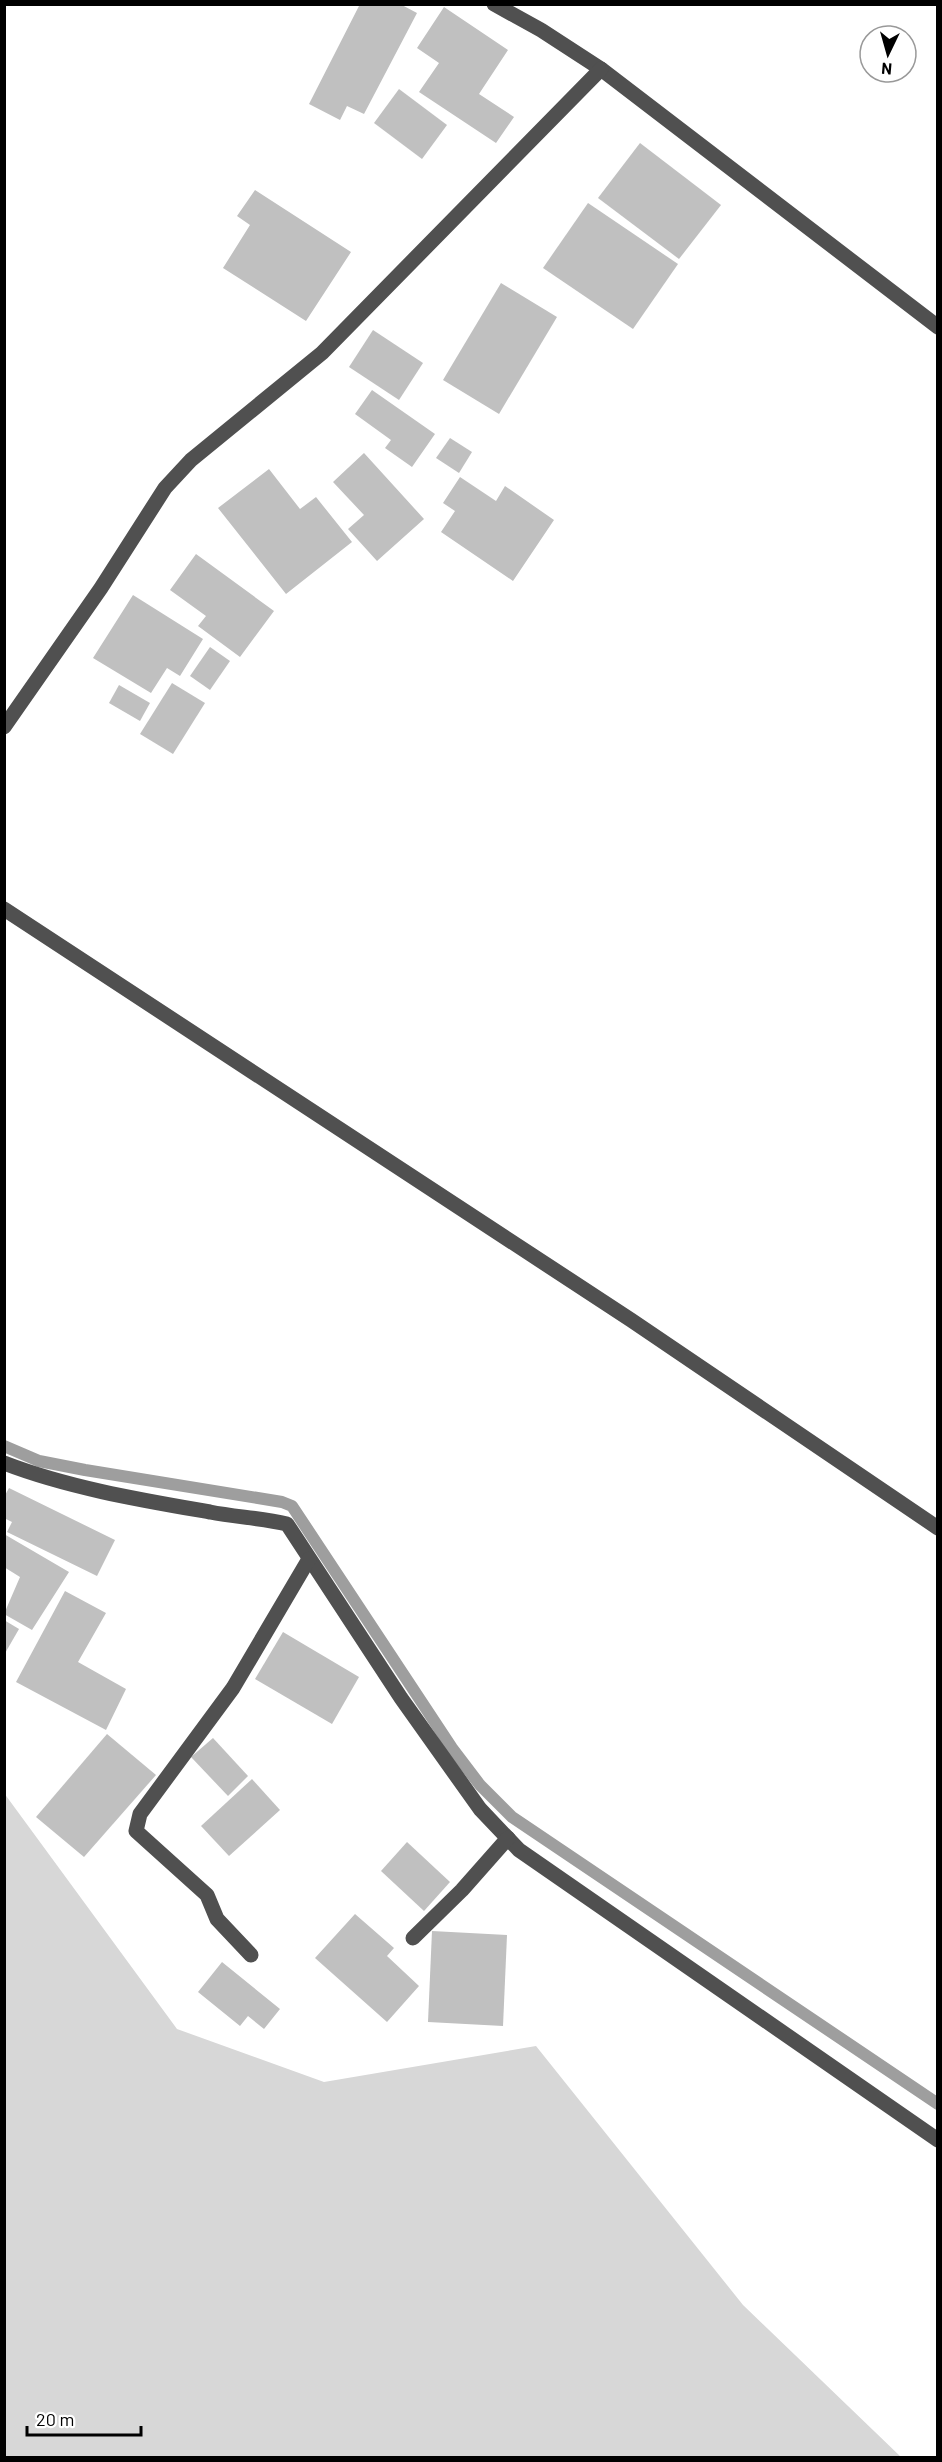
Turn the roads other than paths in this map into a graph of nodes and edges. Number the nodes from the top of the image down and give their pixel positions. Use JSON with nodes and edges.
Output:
{"nodes":[{"id":1,"x":494,"y":4,"type":"edge"},
{"id":2,"x":601,"y":69,"type":"junction"},
{"id":3,"x":938,"y":327,"type":"edge"},
{"id":4,"x":4,"y":727,"type":"edge"},
{"id":5,"x":4,"y":909,"type":"edge"},
{"id":6,"x":4,"y":1463,"type":"edge"},
{"id":7,"x":938,"y":1528,"type":"edge"},
{"id":8,"x":309,"y":1559,"type":"junction"},
{"id":9,"x":508,"y":1838,"type":"junction"},
{"id":10,"x":413,"y":1938,"type":"dead end"},
{"id":11,"x":251,"y":1955,"type":"dead end"},
{"id":12,"x":938,"y":2140,"type":"edge"}],
"edges":[{"from":1,"to":2,"type":"street"},
{"from":2,"to":3,"type":"street"},
{"from":2,"to":4,"type":"street"},
{"from":5,"to":7,"type":"street"},
{"from":6,"to":8,"type":"street"},
{"from":8,"to":9,"type":"street"},
{"from":8,"to":11,"type":"street"},
{"from":9,"to":10,"type":"street"},
{"from":9,"to":12,"type":"street"}]}
